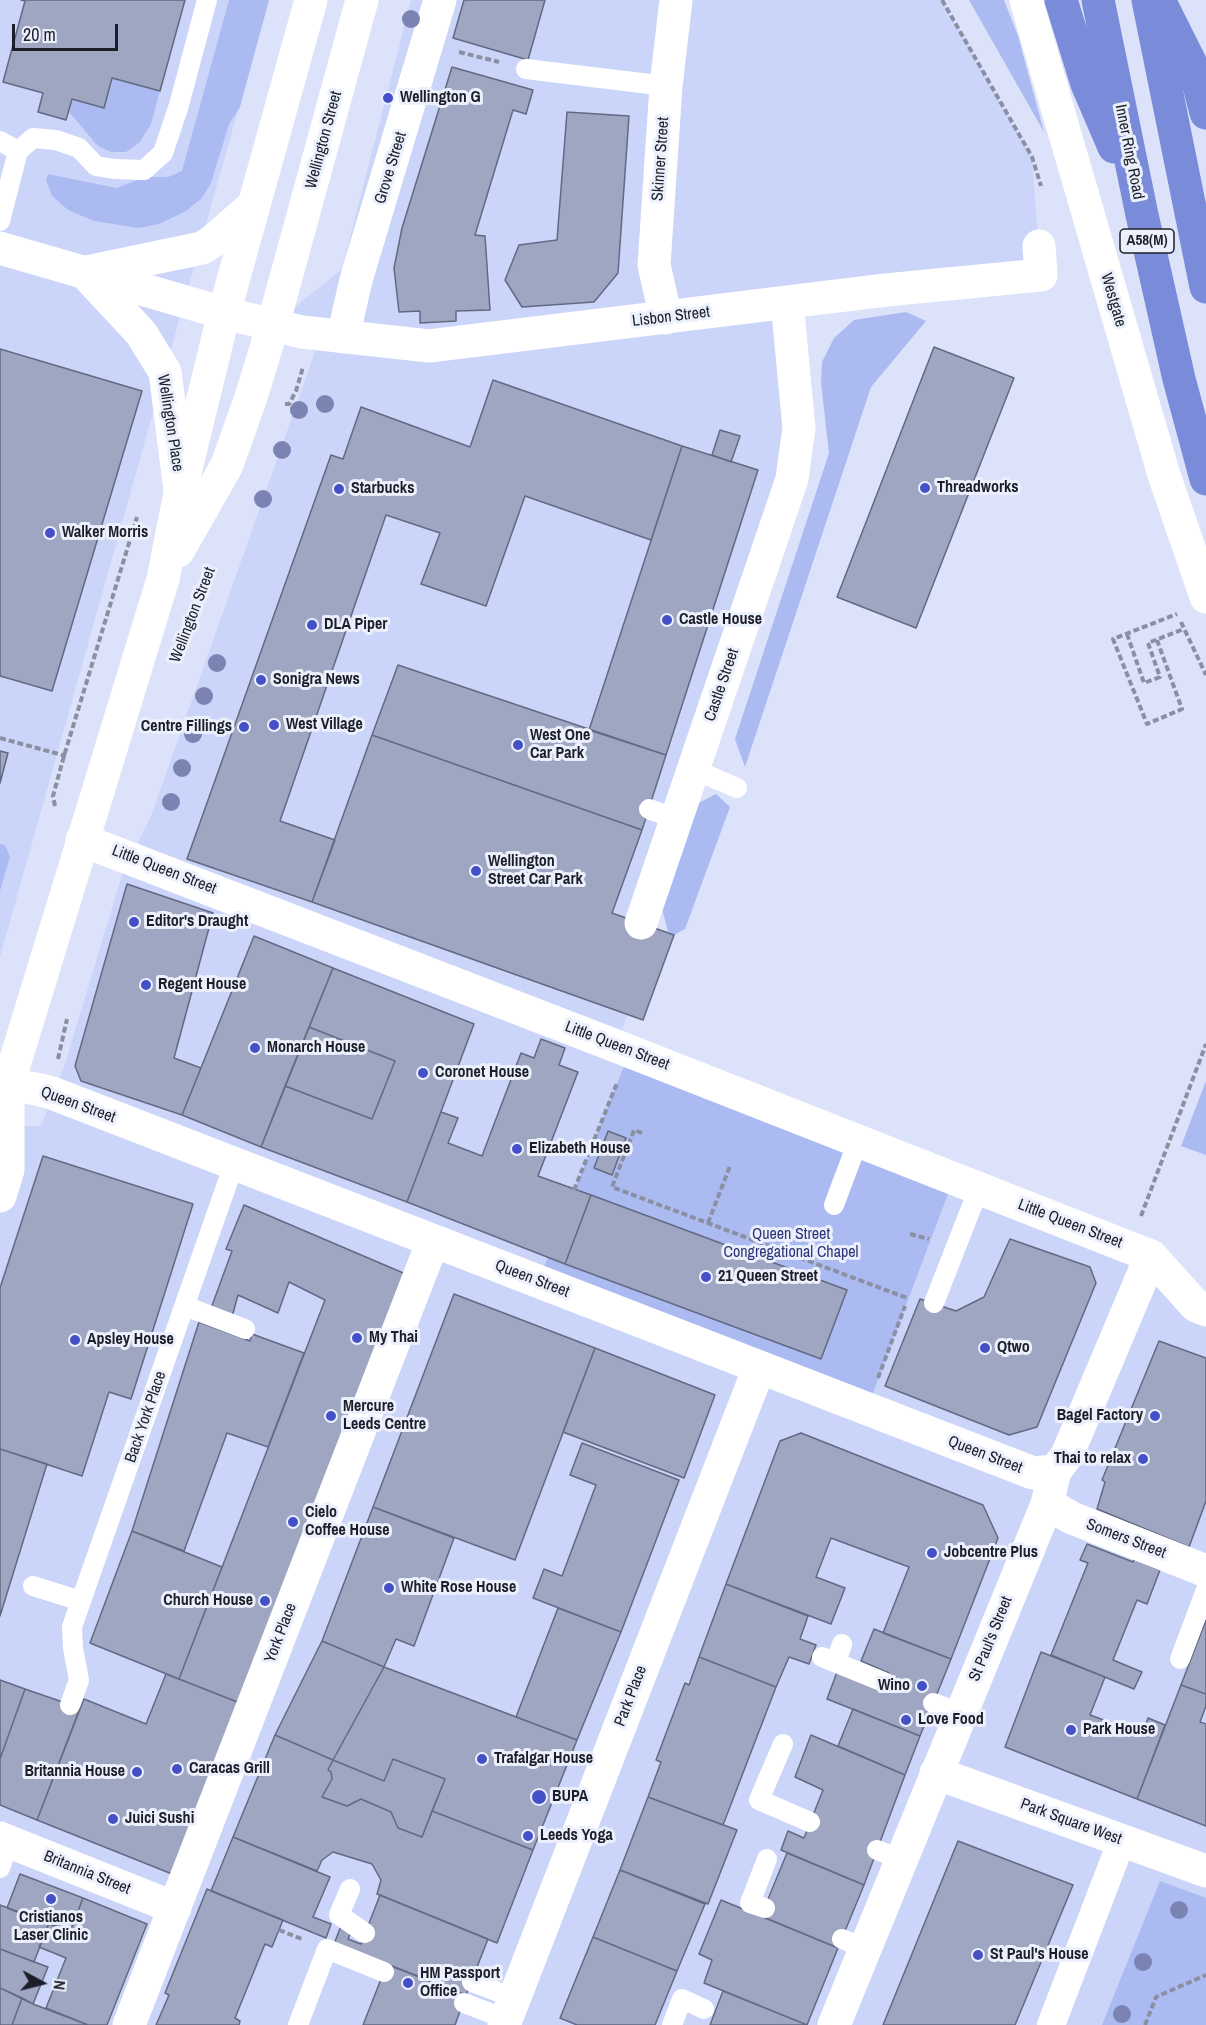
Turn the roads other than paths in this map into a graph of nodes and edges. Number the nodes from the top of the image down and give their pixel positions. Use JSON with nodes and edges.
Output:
{"nodes":[{"id":1,"x":207,"y":0,"type":"edge"},
{"id":2,"x":311,"y":0,"type":"edge"},
{"id":3,"x":362,"y":0,"type":"edge"},
{"id":4,"x":440,"y":0,"type":"edge"},
{"id":5,"x":675,"y":0,"type":"edge"},
{"id":6,"x":1026,"y":0,"type":"edge"},
{"id":7,"x":1061,"y":0,"type":"edge"},
{"id":8,"x":1098,"y":0,"type":"edge"},
{"id":9,"x":1148,"y":0,"type":"edge"},
{"id":10,"x":1159,"y":0,"type":"edge"},
{"id":11,"x":526,"y":69,"type":"road end"},
{"id":12,"x":666,"y":86,"type":"junction"},
{"id":13,"x":1206,"y":113,"type":"edge"},
{"id":14,"x":0,"y":141,"type":"edge"},
{"id":15,"x":18,"y":151,"type":"junction"},
{"id":16,"x":253,"y":206,"type":"junction"},
{"id":17,"x":1142,"y":215,"type":"junction"},
{"id":18,"x":0,"y":221,"type":"edge"},
{"id":19,"x":1039,"y":246,"type":"dead end"},
{"id":20,"x":0,"y":248,"type":"edge"},
{"id":21,"x":85,"y":273,"type":"junction"},
{"id":22,"x":1206,"y":287,"type":"edge"},
{"id":23,"x":787,"y":302,"type":"junction"},
{"id":24,"x":224,"y":313,"type":"junction"},
{"id":25,"x":666,"y":318,"type":"junction"},
{"id":26,"x":273,"y":325,"type":"junction"},
{"id":27,"x":343,"y":337,"type":"junction"},
{"id":28,"x":1206,"y":479,"type":"edge"},
{"id":29,"x":180,"y":493,"type":"junction"},
{"id":30,"x":163,"y":579,"type":"junction"},
{"id":31,"x":1196,"y":604,"type":"edge"},
{"id":32,"x":693,"y":770,"type":"junction"},
{"id":33,"x":737,"y":788,"type":"dead end"},
{"id":34,"x":82,"y":840,"type":"junction"},
{"id":35,"x":640,"y":923,"type":"dead end"},
{"id":36,"x":3,"y":1090,"type":"edge"},
{"id":37,"x":858,"y":1141,"type":"junction"},
{"id":38,"x":234,"y":1164,"type":"junction"},
{"id":39,"x":979,"y":1188,"type":"junction"},
{"id":40,"x":0,"y":1197,"type":"edge"},
{"id":41,"x":834,"y":1205,"type":"dead end"},
{"id":42,"x":433,"y":1241,"type":"junction"},
{"id":43,"x":1140,"y":1252,"type":"junction"},
{"id":44,"x":934,"y":1304,"type":"dead end"},
{"id":45,"x":185,"y":1306,"type":"junction"},
{"id":46,"x":1206,"y":1310,"type":"edge"},
{"id":47,"x":245,"y":1329,"type":"dead end"},
{"id":48,"x":759,"y":1368,"type":"junction"},
{"id":49,"x":1055,"y":1470,"type":"junction"},
{"id":50,"x":1047,"y":1504,"type":"junction"},
{"id":51,"x":1206,"y":1571,"type":"edge"},
{"id":52,"x":33,"y":1586,"type":"dead end"},
{"id":53,"x":1206,"y":1590,"type":"edge"},
{"id":54,"x":81,"y":1601,"type":"junction"},
{"id":55,"x":842,"y":1644,"type":"dead end"},
{"id":56,"x":1180,"y":1659,"type":"dead end"},
{"id":57,"x":886,"y":1683,"type":"dead end"},
{"id":58,"x":70,"y":1705,"type":"dead end"},
{"id":59,"x":783,"y":1744,"type":"dead end"},
{"id":60,"x":936,"y":1773,"type":"junction"},
{"id":61,"x":810,"y":1822,"type":"dead end"},
{"id":62,"x":1122,"y":1840,"type":"junction"},
{"id":63,"x":3,"y":1850,"type":"edge"},
{"id":64,"x":767,"y":1859,"type":"dead end"},
{"id":65,"x":1206,"y":1871,"type":"edge"},
{"id":66,"x":350,"y":1889,"type":"dead end"},
{"id":67,"x":175,"y":1908,"type":"junction"},
{"id":68,"x":765,"y":1908,"type":"dead end"},
{"id":69,"x":365,"y":1934,"type":"dead end"},
{"id":70,"x":384,"y":1972,"type":"dead end"},
{"id":71,"x":472,"y":1982,"type":"dead end"},
{"id":72,"x":464,"y":2003,"type":"dead end"},
{"id":73,"x":704,"y":2009,"type":"dead end"},
{"id":74,"x":508,"y":2014,"type":"edge"},
{"id":75,"x":129,"y":2025,"type":"edge"},
{"id":76,"x":298,"y":2025,"type":"edge"},
{"id":77,"x":672,"y":2025,"type":"edge"},
{"id":78,"x":834,"y":2025,"type":"edge"},
{"id":79,"x":1051,"y":2025,"type":"edge"}],
"edges":[{"from":1,"to":15,"type":"lane"},
{"from":2,"to":16,"type":"street","name":"Wellington Street"},
{"from":3,"to":26,"type":"street","name":"Wellington Street"},
{"from":4,"to":27,"type":"street","name":"Grove Street"},
{"from":5,"to":12,"type":"street","name":"Skinner Street"},
{"from":6,"to":31,"type":"street","name":"Westgate"},
{"from":7,"to":17,"type":"highway","number":"A58(M)"},
{"from":8,"to":17,"type":"highway","name":"Inner Ring Road","number":"A58(M)"},
{"from":9,"to":22,"type":"highway","number":"A58(M)"},
{"from":10,"to":13,"type":"highway"},
{"from":11,"to":12,"type":"lane"},
{"from":12,"to":25,"type":"street","name":"Skinner Street"},
{"from":14,"to":15,"type":"lane"},
{"from":15,"to":18,"type":"lane"},
{"from":16,"to":21,"type":"street"},
{"from":16,"to":24,"type":"street","name":"Wellington Street"},
{"from":17,"to":28,"type":"highway","name":"Inner Ring Road","number":"A58(M)"},
{"from":19,"to":23,"type":"street","name":"Lisbon Street"},
{"from":20,"to":21,"type":"street"},
{"from":21,"to":24,"type":"street"},
{"from":21,"to":29,"type":"street","name":"Wellington Place"},
{"from":23,"to":25,"type":"street","name":"Lisbon Street"},
{"from":23,"to":32,"type":"street","name":"Castle Street"},
{"from":24,"to":26,"type":"street"},
{"from":24,"to":29,"type":"street","name":"Wellington Street"},
{"from":25,"to":27,"type":"street","name":"Lisbon Street"},
{"from":26,"to":27,"type":"street","name":"Lisbon Street"},
{"from":26,"to":30,"type":"street","name":"Wellington Street"},
{"from":29,"to":30,"type":"street","name":"Wellington Street"},
{"from":30,"to":34,"type":"street","name":"Wellington Street"},
{"from":32,"to":33,"type":"lane"},
{"from":32,"to":35,"type":"street","name":"Castle Street"},
{"from":34,"to":36,"type":"street","name":"Wellington Street"},
{"from":34,"to":37,"type":"street","name":"Little Queen Street"},
{"from":36,"to":38,"type":"street","name":"Queen Street"},
{"from":36,"to":40,"type":"street","name":"Wellington Street"},
{"from":37,"to":39,"type":"street","name":"Little Queen Street"},
{"from":37,"to":41,"type":"lane"},
{"from":38,"to":42,"type":"street","name":"Queen Street"},
{"from":38,"to":45,"type":"lane","name":"Back York Place"},
{"from":39,"to":43,"type":"street","name":"Little Queen Street"},
{"from":39,"to":44,"type":"lane"},
{"from":42,"to":48,"type":"street","name":"Queen Street"},
{"from":42,"to":67,"type":"street","name":"York Place"},
{"from":43,"to":46,"type":"street"},
{"from":43,"to":49,"type":"street","name":"St Paul's Street"},
{"from":45,"to":47,"type":"lane"},
{"from":45,"to":54,"type":"lane","name":"Back York Place"},
{"from":48,"to":49,"type":"street","name":"Queen Street"},
{"from":48,"to":74,"type":"street","name":"Park Place"},
{"from":49,"to":50,"type":"street","name":"St Paul's Street"},
{"from":50,"to":51,"type":"street","name":"Somers Street"},
{"from":50,"to":60,"type":"street","name":"St Paul's Street"},
{"from":52,"to":54,"type":"lane"},
{"from":53,"to":56,"type":"lane"},
{"from":54,"to":58,"type":"lane","name":"Back York Place"},
{"from":55,"to":57,"type":"lane"},
{"from":59,"to":61,"type":"lane"},
{"from":60,"to":62,"type":"street","name":"Park Square West"},
{"from":60,"to":78,"type":"street","name":"St Paul's Street"},
{"from":62,"to":65,"type":"street","name":"Park Square West"},
{"from":62,"to":79,"type":"street"},
{"from":63,"to":67,"type":"street","name":"Britannia Street"},
{"from":64,"to":68,"type":"lane"},
{"from":66,"to":69,"type":"lane"},
{"from":67,"to":75,"type":"street","name":"York Place"},
{"from":70,"to":76,"type":"lane"},
{"from":71,"to":74,"type":"lane"},
{"from":72,"to":74,"type":"lane"},
{"from":73,"to":77,"type":"lane"}]}
